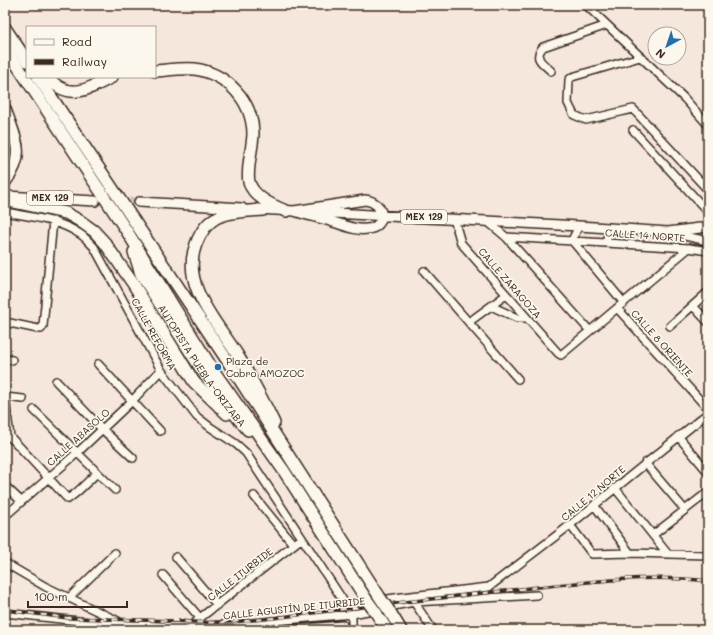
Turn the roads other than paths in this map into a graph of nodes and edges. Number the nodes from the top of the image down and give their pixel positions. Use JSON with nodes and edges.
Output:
{"nodes":[{"id":1,"x":586,"y":5,"type":"edge"},
{"id":2,"x":5,"y":23,"type":"edge"},
{"id":3,"x":607,"y":26,"type":"junction"},
{"id":4,"x":5,"y":28,"type":"edge"},
{"id":5,"x":5,"y":47,"type":"edge"},
{"id":6,"x":26,"y":49,"type":"edge"},
{"id":7,"x":640,"y":57,"type":"junction"},
{"id":8,"x":26,"y":60,"type":"edge"},
{"id":9,"x":156,"y":71,"type":"edge"},
{"id":10,"x":551,"y":71,"type":"dead end"},
{"id":11,"x":39,"y":78,"type":"edge"},
{"id":12,"x":49,"y":78,"type":"edge"},
{"id":13,"x":110,"y":78,"type":"edge"},
{"id":14,"x":5,"y":109,"type":"edge"},
{"id":15,"x":708,"y":125,"type":"edge"},
{"id":16,"x":633,"y":130,"type":"dead end"},
{"id":17,"x":5,"y":182,"type":"edge"},
{"id":18,"x":708,"y":190,"type":"edge"},
{"id":19,"x":5,"y":196,"type":"edge"},
{"id":20,"x":5,"y":200,"type":"edge"},
{"id":21,"x":95,"y":201,"type":"dead end"},
{"id":22,"x":139,"y":202,"type":"tunnel mouth"},
{"id":23,"x":264,"y":210,"type":"junction"},
{"id":24,"x":290,"y":211,"type":"junction"},
{"id":25,"x":5,"y":212,"type":"edge"},
{"id":26,"x":708,"y":212,"type":"edge"},
{"id":27,"x":381,"y":215,"type":"junction"},
{"id":28,"x":454,"y":219,"type":"junction"},
{"id":29,"x":53,"y":221,"type":"junction"},
{"id":30,"x":487,"y":221,"type":"junction"},
{"id":31,"x":579,"y":226,"type":"junction"},
{"id":32,"x":708,"y":226,"type":"edge"},
{"id":33,"x":611,"y":228,"type":"junction"},
{"id":34,"x":668,"y":232,"type":"junction"},
{"id":35,"x":128,"y":233,"type":"junction"},
{"id":36,"x":506,"y":237,"type":"junction"},
{"id":37,"x":572,"y":240,"type":"junction"},
{"id":38,"x":605,"y":242,"type":"junction"},
{"id":39,"x":708,"y":242,"type":"edge"},
{"id":40,"x":689,"y":248,"type":"junction"},
{"id":41,"x":700,"y":250,"type":"junction"},
{"id":42,"x":708,"y":251,"type":"edge"},
{"id":43,"x":155,"y":252,"type":"junction"},
{"id":44,"x":424,"y":271,"type":"dead end"},
{"id":45,"x":141,"y":274,"type":"junction"},
{"id":46,"x":708,"y":292,"type":"edge"},
{"id":47,"x":506,"y":295,"type":"junction"},
{"id":48,"x":624,"y":303,"type":"junction"},
{"id":49,"x":491,"y":306,"type":"junction"},
{"id":50,"x":693,"y":306,"type":"junction"},
{"id":51,"x":617,"y":308,"type":"junction"},
{"id":52,"x":527,"y":318,"type":"junction"},
{"id":53,"x":5,"y":322,"type":"edge"},
{"id":54,"x":469,"y":322,"type":"junction"},
{"id":55,"x":708,"y":322,"type":"edge"},
{"id":56,"x":670,"y":326,"type":"dead end"},
{"id":57,"x":590,"y":331,"type":"junction"},
{"id":58,"x":561,"y":355,"type":"joint"},
{"id":59,"x":98,"y":364,"type":"dead end"},
{"id":60,"x":161,"y":370,"type":"junction"},
{"id":61,"x":518,"y":379,"type":"dead end"},
{"id":62,"x":56,"y":381,"type":"dead end"},
{"id":63,"x":5,"y":397,"type":"edge"},
{"id":64,"x":23,"y":400,"type":"dead end"},
{"id":65,"x":132,"y":400,"type":"junction"},
{"id":66,"x":34,"y":410,"type":"dead end"},
{"id":67,"x":708,"y":410,"type":"edge"},
{"id":68,"x":708,"y":413,"type":"edge"},
{"id":69,"x":227,"y":414,"type":"junction"},
{"id":70,"x":102,"y":429,"type":"junction"},
{"id":71,"x":160,"y":431,"type":"dead end"},
{"id":72,"x":678,"y":436,"type":"junction"},
{"id":73,"x":7,"y":437,"type":"edge"},
{"id":74,"x":77,"y":453,"type":"junction"},
{"id":75,"x":133,"y":458,"type":"dead end"},
{"id":76,"x":645,"y":463,"type":"junction"},
{"id":77,"x":284,"y":471,"type":"junction"},
{"id":78,"x":708,"y":472,"type":"edge"},
{"id":79,"x":97,"y":473,"type":"junction"},
{"id":80,"x":48,"y":478,"type":"junction"},
{"id":81,"x":302,"y":478,"type":"junction"},
{"id":82,"x":5,"y":486,"type":"edge"},
{"id":83,"x":615,"y":488,"type":"junction"},
{"id":84,"x":115,"y":490,"type":"dead end"},
{"id":85,"x":708,"y":492,"type":"edge"},
{"id":86,"x":254,"y":496,"type":"dead end"},
{"id":87,"x":21,"y":501,"type":"junction"},
{"id":88,"x":594,"y":505,"type":"junction"},
{"id":89,"x":685,"y":510,"type":"junction"},
{"id":90,"x":5,"y":516,"type":"edge"},
{"id":91,"x":570,"y":525,"type":"junction"},
{"id":92,"x":653,"y":535,"type":"junction"},
{"id":93,"x":302,"y":538,"type":"junction"},
{"id":94,"x":293,"y":544,"type":"junction"},
{"id":95,"x":708,"y":547,"type":"edge"},
{"id":96,"x":115,"y":553,"type":"dead end"},
{"id":97,"x":630,"y":553,"type":"junction"},
{"id":98,"x":667,"y":553,"type":"junction"},
{"id":99,"x":704,"y":554,"type":"edge"},
{"id":100,"x":176,"y":557,"type":"dead end"},
{"id":101,"x":5,"y":563,"type":"edge"},
{"id":102,"x":163,"y":575,"type":"dead end"},
{"id":103,"x":537,"y":595,"type":"dead end"},
{"id":104,"x":69,"y":598,"type":"junction"},
{"id":105,"x":414,"y":602,"type":"junction"},
{"id":106,"x":217,"y":605,"type":"junction"},
{"id":107,"x":346,"y":605,"type":"junction"},
{"id":108,"x":5,"y":613,"type":"edge"},
{"id":109,"x":350,"y":614,"type":"junction"},
{"id":110,"x":200,"y":618,"type":"junction"},
{"id":111,"x":125,"y":624,"type":"junction"},
{"id":112,"x":191,"y":627,"type":"junction"},
{"id":113,"x":342,"y":627,"type":"edge"},
{"id":114,"x":133,"y":630,"type":"edge"},
{"id":115,"x":281,"y":630,"type":"edge"},
{"id":116,"x":352,"y":630,"type":"edge"},
{"id":117,"x":387,"y":630,"type":"edge"},
{"id":118,"x":401,"y":630,"type":"edge"},
{"id":119,"x":433,"y":630,"type":"edge"}],
"edges":[{"from":1,"to":3,"type":"street"},
{"from":2,"to":6,"type":"highway"},
{"from":3,"to":7,"type":"street"},
{"from":3,"to":10,"type":"street"},
{"from":4,"to":8,"type":"highway"},
{"from":5,"to":35,"type":"highway","name":"AUTOPISTA PUEBLA-ORIZABA"},
{"from":7,"to":15,"type":"street"},
{"from":7,"to":18,"type":"street"},
{"from":9,"to":24,"type":"highway"},
{"from":11,"to":43,"type":"highway","name":"AUTOPISTA PUEBLA-ORIZABA"},
{"from":12,"to":13,"type":"highway"},
{"from":14,"to":17,"type":"highway"},
{"from":16,"to":26,"type":"street"},
{"from":19,"to":21,"type":"main road","number":"MEX 129"},
{"from":20,"to":69,"type":"highway"},
{"from":22,"to":23,"type":"main road","number":"MEX 129"},
{"from":23,"to":24,"type":"main road","number":"MEX 129"},
{"from":23,"to":81,"type":"highway"},
{"from":24,"to":27,"type":"main road","number":"MEX 129"},
{"from":24,"to":27,"type":"main road"},
{"from":24,"to":27,"type":"main road"},
{"from":25,"to":29,"type":"street","name":"CALLE REFORMA"},
{"from":27,"to":28,"type":"main road","number":"MEX 129"},
{"from":28,"to":30,"type":"main road","number":"MEX 129"},
{"from":28,"to":47,"type":"street","name":"CALLE ZARAGOZA"},
{"from":29,"to":53,"type":"street"},
{"from":29,"to":60,"type":"street","name":"CALLE REFORMA"},
{"from":30,"to":31,"type":"main road","number":"MEX 129"},
{"from":30,"to":36,"type":"street"},
{"from":31,"to":33,"type":"main road","number":"MEX 129"},
{"from":31,"to":37,"type":"street"},
{"from":32,"to":34,"type":"main road","number":"MEX 129"},
{"from":33,"to":34,"type":"main road","number":"MEX 129"},
{"from":33,"to":38,"type":"street"},
{"from":34,"to":39,"type":"street"},
{"from":35,"to":45,"type":"highway","name":"AUTOPISTA PUEBLA-ORIZABA"},
{"from":35,"to":77,"type":"highway","name":"AUTOPISTA PUEBLA-ORIZABA"},
{"from":36,"to":37,"type":"street","name":"CALLE 14 NORTE"},
{"from":36,"to":57,"type":"street"},
{"from":37,"to":38,"type":"street","name":"CALLE 14 NORTE"},
{"from":37,"to":48,"type":"street","name":"CALLE 8 ORIENTE"},
{"from":38,"to":40,"type":"street","name":"CALLE 14 NORTE"},
{"from":39,"to":41,"type":"street"},
{"from":40,"to":41,"type":"street"},
{"from":40,"to":48,"type":"street","name":"CALLE 14 NORTE"},
{"from":41,"to":42,"type":"street"},
{"from":43,"to":81,"type":"highway","name":"AUTOPISTA PUEBLA-ORIZABA"},
{"from":43,"to":81,"type":"highway","name":"AUTOPISTA PUEBLA-ORIZABA"},
{"from":44,"to":54,"type":"street"},
{"from":45,"to":69,"type":"highway","name":"AUTOPISTA PUEBLA-ORIZABA"},
{"from":45,"to":77,"type":"highway","name":"AUTOPISTA PUEBLA-ORIZABA"},
{"from":46,"to":50,"type":"street"},
{"from":47,"to":49,"type":"street"},
{"from":47,"to":52,"type":"street","name":"CALLE ZARAGOZA"},
{"from":48,"to":51,"type":"street","name":"CALLE 14 NORTE"},
{"from":49,"to":52,"type":"street"},
{"from":49,"to":54,"type":"street"},
{"from":50,"to":55,"type":"street"},
{"from":50,"to":56,"type":"street"},
{"from":51,"to":57,"type":"street","name":"CALLE 14 NORTE"},
{"from":51,"to":67,"type":"street","name":"CALLE 8 ORIENTE"},
{"from":52,"to":58,"type":"street","name":"CALLE ZARAGOZA"},
{"from":54,"to":61,"type":"street"},
{"from":57,"to":58,"type":"street","name":"CALLE 14 NORTE"},
{"from":59,"to":65,"type":"street"},
{"from":60,"to":65,"type":"street","name":"CALLE ABASOLO"},
{"from":60,"to":93,"type":"street","name":"CALLE REFORMA"},
{"from":62,"to":70,"type":"street"},
{"from":63,"to":64,"type":"street"},
{"from":63,"to":73,"type":"street"},
{"from":65,"to":70,"type":"street","name":"CALLE ABASOLO"},
{"from":65,"to":71,"type":"street"},
{"from":66,"to":74,"type":"street"},
{"from":68,"to":72,"type":"street","name":"CALLE 12 NORTE"},
{"from":69,"to":77,"type":"highway","name":"AUTOPISTA PUEBLA-ORIZABA"},
{"from":70,"to":74,"type":"street","name":"CALLE ABASOLO"},
{"from":70,"to":75,"type":"street"},
{"from":72,"to":76,"type":"street","name":"CALLE 12 NORTE"},
{"from":72,"to":78,"type":"street"},
{"from":73,"to":80,"type":"street"},
{"from":74,"to":79,"type":"street"},
{"from":74,"to":80,"type":"street","name":"CALLE ABASOLO"},
{"from":76,"to":83,"type":"street","name":"CALLE 12 NORTE"},
{"from":76,"to":89,"type":"street"},
{"from":77,"to":117,"type":"highway","name":"AUTOPISTA PUEBLA-ORIZABA","bridge":true},
{"from":79,"to":80,"type":"street"},
{"from":79,"to":84,"type":"street"},
{"from":80,"to":87,"type":"street","name":"CALLE ABASOLO"},
{"from":81,"to":118,"type":"highway","name":"AUTOPISTA PUEBLA-ORIZABA","bridge":true},
{"from":82,"to":87,"type":"street"},
{"from":83,"to":88,"type":"street","name":"CALLE 12 NORTE"},
{"from":83,"to":92,"type":"street"},
{"from":85,"to":89,"type":"street"},
{"from":86,"to":94,"type":"street"},
{"from":87,"to":90,"type":"street","name":"CALLE ABASOLO"},
{"from":88,"to":91,"type":"street","name":"CALLE 12 NORTE"},
{"from":88,"to":97,"type":"street"},
{"from":89,"to":92,"type":"street"},
{"from":91,"to":97,"type":"street"},
{"from":91,"to":107,"type":"street","name":"CALLE 12 NORTE"},
{"from":92,"to":98,"type":"street"},
{"from":93,"to":94,"type":"street","name":"CALLE ITURBIDE"},
{"from":93,"to":107,"type":"street","name":"CALLE REFORMA"},
{"from":94,"to":106,"type":"street","name":"CALLE ITURBIDE"},
{"from":95,"to":99,"type":"street"},
{"from":96,"to":104,"type":"street"},
{"from":97,"to":98,"type":"street"},
{"from":98,"to":99,"type":"street"},
{"from":100,"to":106,"type":"street"},
{"from":101,"to":104,"type":"street"},
{"from":102,"to":110,"type":"street"},
{"from":103,"to":105,"type":"street","name":"CALLE AGUSTÍN DE ITURBIDE"},
{"from":104,"to":111,"type":"street"},
{"from":105,"to":109,"type":"street","name":"CALLE AGUSTÍN DE ITURBIDE"},
{"from":105,"to":119,"type":"street"},
{"from":106,"to":110,"type":"street","name":"CALLE ITURBIDE"},
{"from":107,"to":109,"type":"street","name":"CALLE REFORMA"},
{"from":108,"to":111,"type":"street","name":"CALLE AGUSTÍN DE ITURBIDE"},
{"from":109,"to":112,"type":"street","name":"CALLE AGUSTÍN DE ITURBIDE"},
{"from":109,"to":113,"type":"street"},
{"from":109,"to":116,"type":"street"},
{"from":110,"to":112,"type":"street","name":"CALLE ITURBIDE"},
{"from":111,"to":112,"type":"street","name":"CALLE AGUSTÍN DE ITURBIDE"},
{"from":111,"to":114,"type":"street"},
{"from":113,"to":115,"type":"street"}]}
